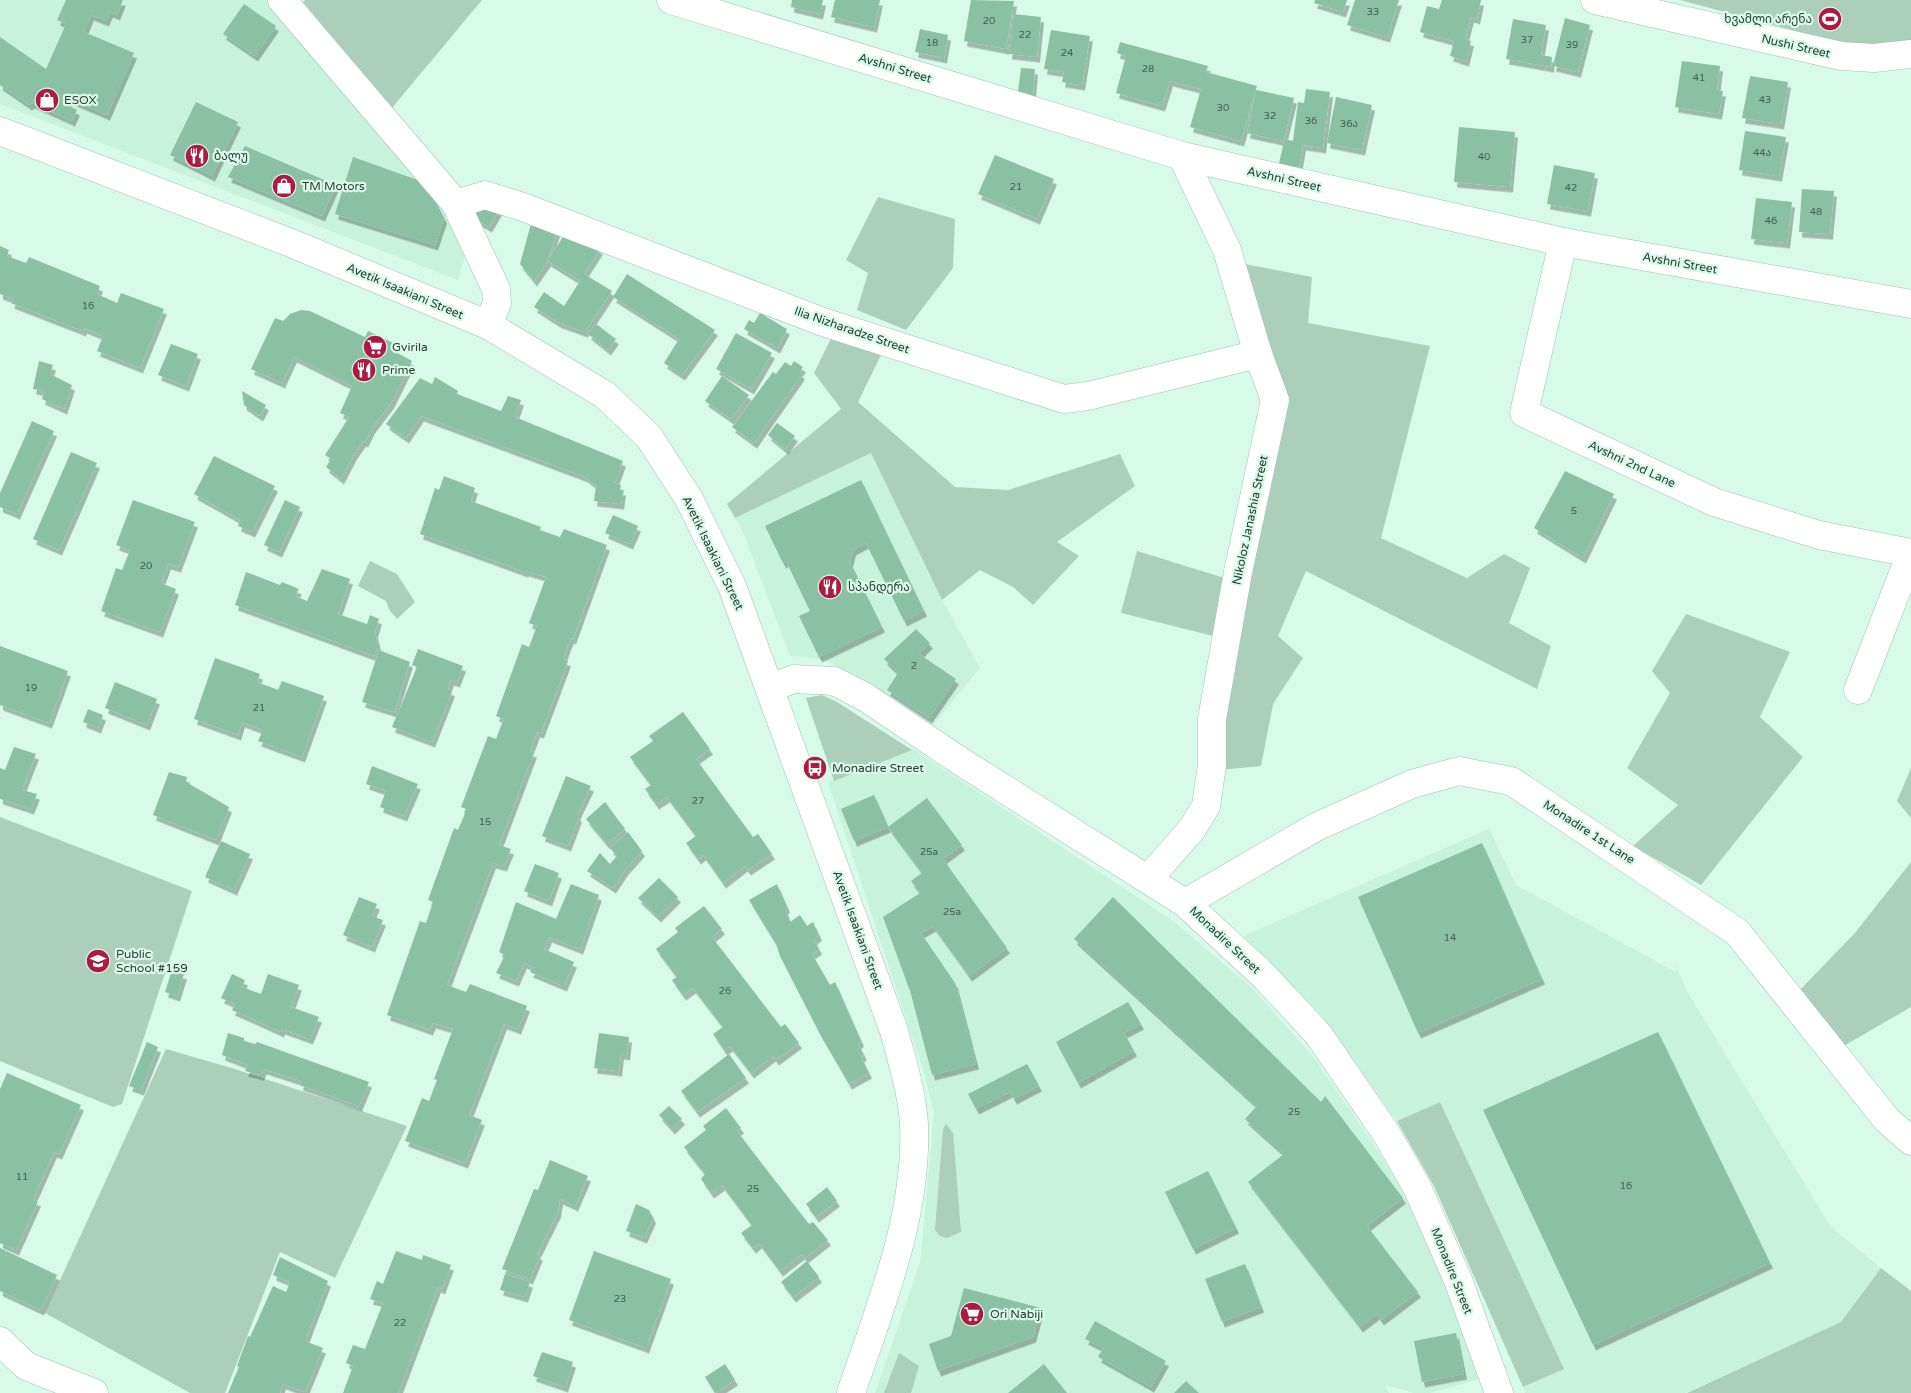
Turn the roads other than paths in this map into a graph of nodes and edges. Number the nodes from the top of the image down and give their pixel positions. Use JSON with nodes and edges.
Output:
{"nodes":[{"id":1,"x":282,"y":0,"type":"edge"},
{"id":2,"x":671,"y":0,"type":"edge"},
{"id":3,"x":1595,"y":0,"type":"edge"},
{"id":4,"x":1911,"y":54,"type":"edge"},
{"id":5,"x":0,"y":131,"type":"edge"},
{"id":6,"x":1182,"y":156,"type":"junction"},
{"id":7,"x":456,"y":204,"type":"junction"},
{"id":8,"x":1564,"y":242,"type":"junction"},
{"id":9,"x":1911,"y":304,"type":"edge"},
{"id":10,"x":488,"y":325,"type":"junction"},
{"id":11,"x":1258,"y":354,"type":"junction"},
{"id":12,"x":1911,"y":553,"type":"edge"},
{"id":13,"x":770,"y":688,"type":"junction"},
{"id":14,"x":1858,"y":690,"type":"dead end"},
{"id":15,"x":1148,"y":879,"type":"junction"},
{"id":16,"x":1185,"y":903,"type":"junction"},
{"id":17,"x":1911,"y":1141,"type":"edge"},
{"id":18,"x":0,"y":1341,"type":"edge"},
{"id":19,"x":94,"y":1393,"type":"edge"},
{"id":20,"x":851,"y":1393,"type":"edge"},
{"id":21,"x":1499,"y":1393,"type":"edge"}],
"edges":[{"from":1,"to":7,"type":"street"},
{"from":2,"to":6,"type":"street","name":"Avshni Street"},
{"from":3,"to":4,"type":"street","name":"Nushi Street"},
{"from":5,"to":10,"type":"street","name":"Avetik Isaakiani Street"},
{"from":6,"to":8,"type":"street","name":"Avshni Street"},
{"from":6,"to":11,"type":"street","name":"Nikoloz Janashia Street"},
{"from":7,"to":10,"type":"street"},
{"from":7,"to":11,"type":"street","name":"Ilia Nizharadze Street"},
{"from":8,"to":9,"type":"street","name":"Avshni Street"},
{"from":8,"to":12,"type":"street","name":"Avshni 2nd Lane"},
{"from":10,"to":13,"type":"street","name":"Avetik Isaakiani Street"},
{"from":11,"to":15,"type":"street","name":"Nikoloz Janashia Street"},
{"from":12,"to":14,"type":"street"},
{"from":13,"to":15,"type":"street","name":"Monadire Street"},
{"from":13,"to":20,"type":"street","name":"Avetik Isaakiani Street"},
{"from":15,"to":16,"type":"street","name":"Monadire Street"},
{"from":16,"to":17,"type":"street","name":"Monadire 1st Lane"},
{"from":16,"to":21,"type":"street","name":"Monadire Street"},
{"from":18,"to":19,"type":"street"}]}
